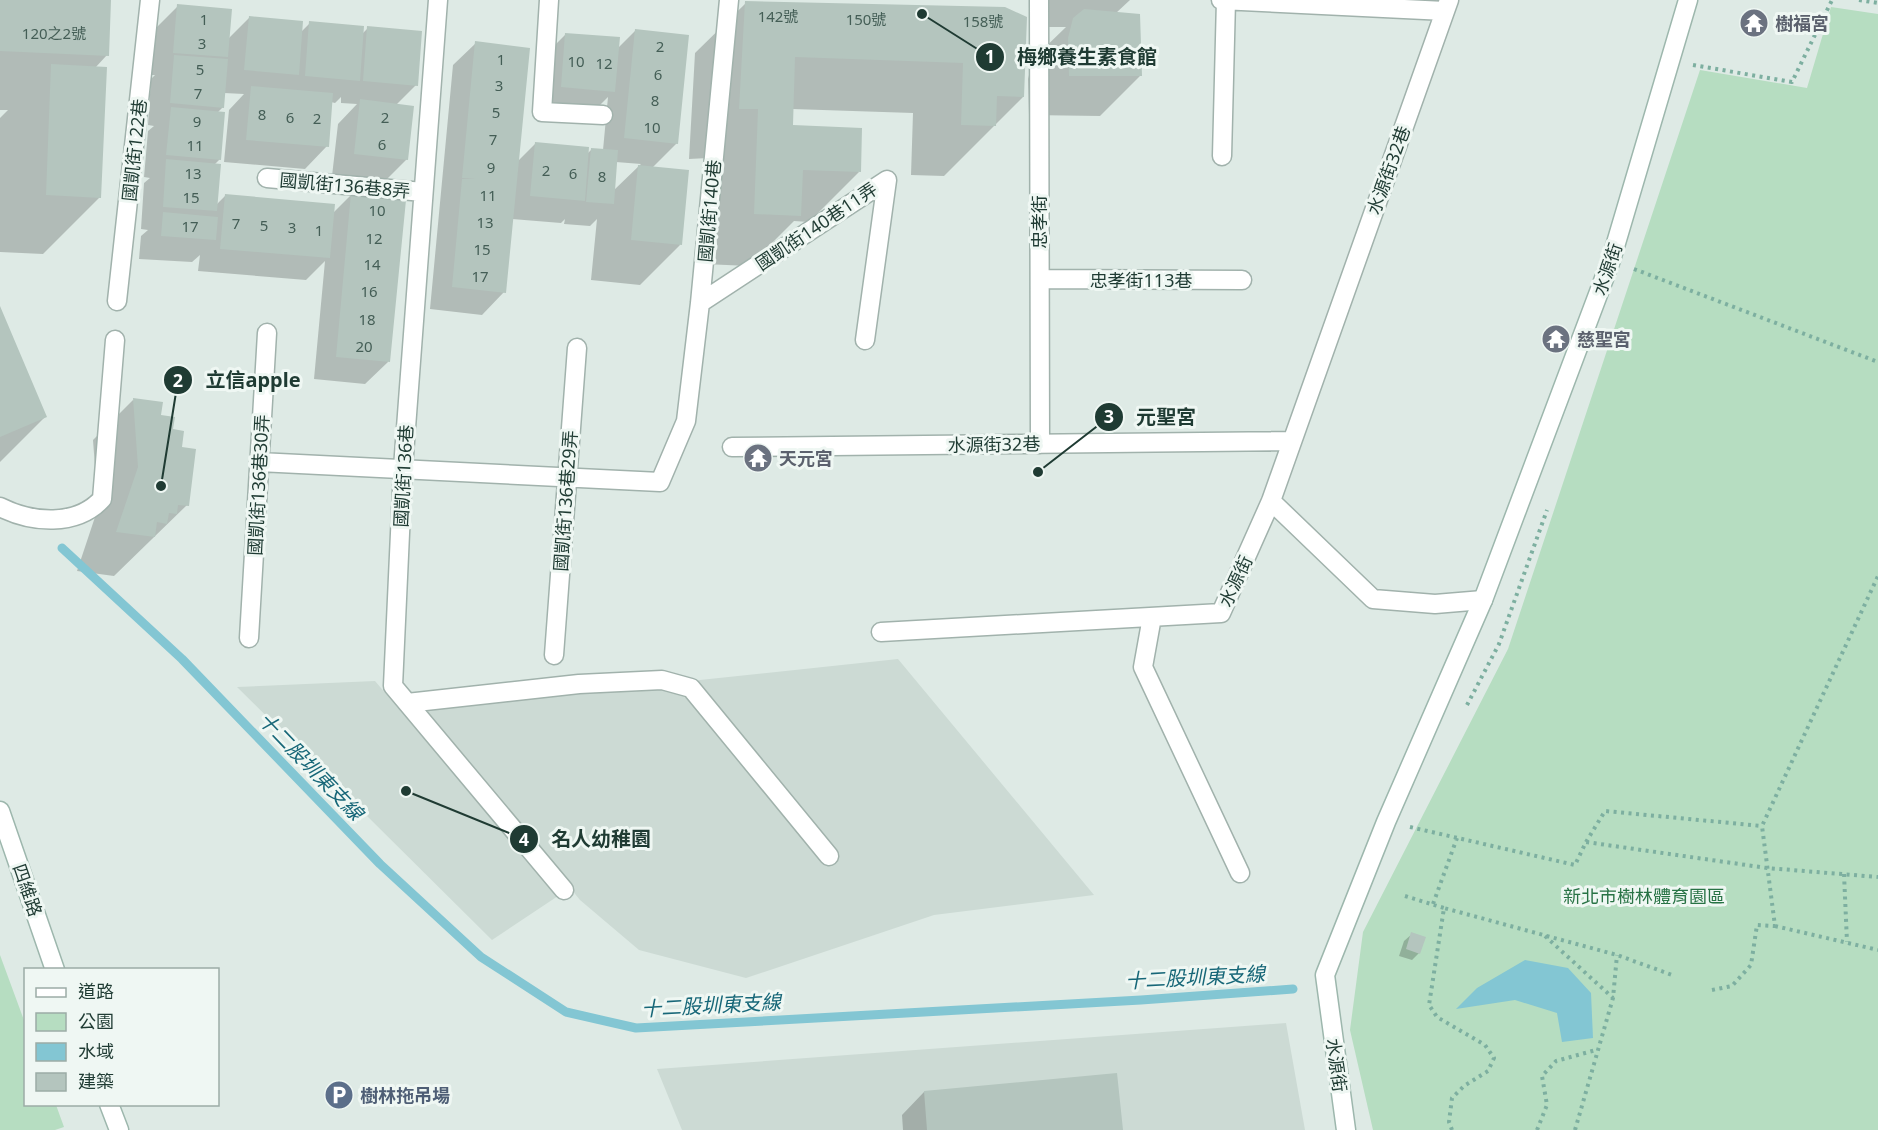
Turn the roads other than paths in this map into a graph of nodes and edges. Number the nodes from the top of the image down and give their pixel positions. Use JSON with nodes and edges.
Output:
{"nodes":[{"id":1,"x":150,"y":0,"type":"edge"},
{"id":2,"x":438,"y":0,"type":"edge"},
{"id":3,"x":549,"y":0,"type":"edge"},
{"id":4,"x":729,"y":0,"type":"edge"},
{"id":5,"x":1039,"y":0,"type":"edge"},
{"id":6,"x":1221,"y":0,"type":"edge"},
{"id":7,"x":1226,"y":0,"type":"edge"},
{"id":8,"x":1688,"y":0,"type":"edge"},
{"id":9,"x":1447,"y":5,"type":"edge"},
{"id":10,"x":603,"y":115,"type":"dead end"},
{"id":11,"x":1222,"y":156,"type":"dead end"},
{"id":12,"x":267,"y":178,"type":"dead end"},
{"id":13,"x":423,"y":192,"type":"junction"},
{"id":14,"x":1040,"y":279,"type":"junction"},
{"id":15,"x":1242,"y":280,"type":"dead end"},
{"id":16,"x":117,"y":301,"type":"dead end"},
{"id":17,"x":700,"y":303,"type":"junction"},
{"id":18,"x":267,"y":333,"type":"dead end"},
{"id":19,"x":115,"y":340,"type":"dead end"},
{"id":20,"x":865,"y":340,"type":"dead end"},
{"id":21,"x":577,"y":348,"type":"dead end"},
{"id":22,"x":1292,"y":441,"type":"junction"},
{"id":23,"x":1040,"y":444,"type":"junction"},
{"id":24,"x":732,"y":447,"type":"dead end"},
{"id":25,"x":259,"y":462,"type":"junction"},
{"id":26,"x":402,"y":468,"type":"junction"},
{"id":27,"x":567,"y":476,"type":"junction"},
{"id":28,"x":1271,"y":501,"type":"junction"},
{"id":29,"x":0,"y":507,"type":"edge"},
{"id":30,"x":1483,"y":600,"type":"junction"},
{"id":31,"x":1152,"y":617,"type":"junction"},
{"id":32,"x":881,"y":633,"type":"dead end"},
{"id":33,"x":249,"y":638,"type":"dead end"},
{"id":34,"x":554,"y":655,"type":"dead end"},
{"id":35,"x":407,"y":703,"type":"junction"},
{"id":36,"x":0,"y":811,"type":"edge"},
{"id":37,"x":830,"y":856,"type":"dead end"},
{"id":38,"x":1240,"y":873,"type":"dead end"},
{"id":39,"x":564,"y":890,"type":"dead end"},
{"id":40,"x":56,"y":968,"type":"edge"},
{"id":41,"x":110,"y":1106,"type":"edge"},
{"id":42,"x":119,"y":1130,"type":"edge"},
{"id":43,"x":1346,"y":1130,"type":"edge"}],
"edges":[{"from":1,"to":16,"type":"street","name":"國凱街122巷"},
{"from":2,"to":13,"type":"street","name":"國凱街136巷"},
{"from":3,"to":10,"type":"street"},
{"from":4,"to":17,"type":"street","name":"國凱街140巷"},
{"from":5,"to":14,"type":"street","name":"忠孝街"},
{"from":6,"to":7,"type":"street"},
{"from":7,"to":9,"type":"street"},
{"from":7,"to":11,"type":"street"},
{"from":8,"to":30,"type":"street","name":"水源街"},
{"from":9,"to":22,"type":"street","name":"水源街32巷"},
{"from":12,"to":13,"type":"street","name":"國凱街136巷8弄"},
{"from":13,"to":26,"type":"street","name":"國凱街136巷"},
{"from":14,"to":15,"type":"street","name":"忠孝街113巷"},
{"from":14,"to":23,"type":"street","name":"忠孝街"},
{"from":17,"to":20,"type":"street","name":"國凱街140巷11弄"},
{"from":17,"to":27,"type":"street","name":"國凱街140巷"},
{"from":18,"to":25,"type":"street","name":"國凱街136巷30弄"},
{"from":19,"to":29,"type":"street"},
{"from":21,"to":27,"type":"street","name":"國凱街136巷29弄"},
{"from":22,"to":23,"type":"street","name":"水源街32巷"},
{"from":22,"to":28,"type":"street","name":"水源街32巷"},
{"from":23,"to":24,"type":"street","name":"水源街32巷"},
{"from":25,"to":26,"type":"street"},
{"from":25,"to":33,"type":"street","name":"國凱街136巷30弄"},
{"from":26,"to":27,"type":"street"},
{"from":26,"to":35,"type":"street","name":"國凱街136巷"},
{"from":27,"to":34,"type":"street","name":"國凱街136巷29弄"},
{"from":28,"to":30,"type":"street"},
{"from":28,"to":31,"type":"street","name":"水源街"},
{"from":30,"to":43,"type":"street","name":"水源街"},
{"from":31,"to":32,"type":"street","name":"水源街"},
{"from":31,"to":38,"type":"street"},
{"from":35,"to":37,"type":"street"},
{"from":35,"to":39,"type":"street","name":"國凱街136巷"},
{"from":36,"to":40,"type":"street","name":"四維路"},
{"from":41,"to":42,"type":"street"}]}
